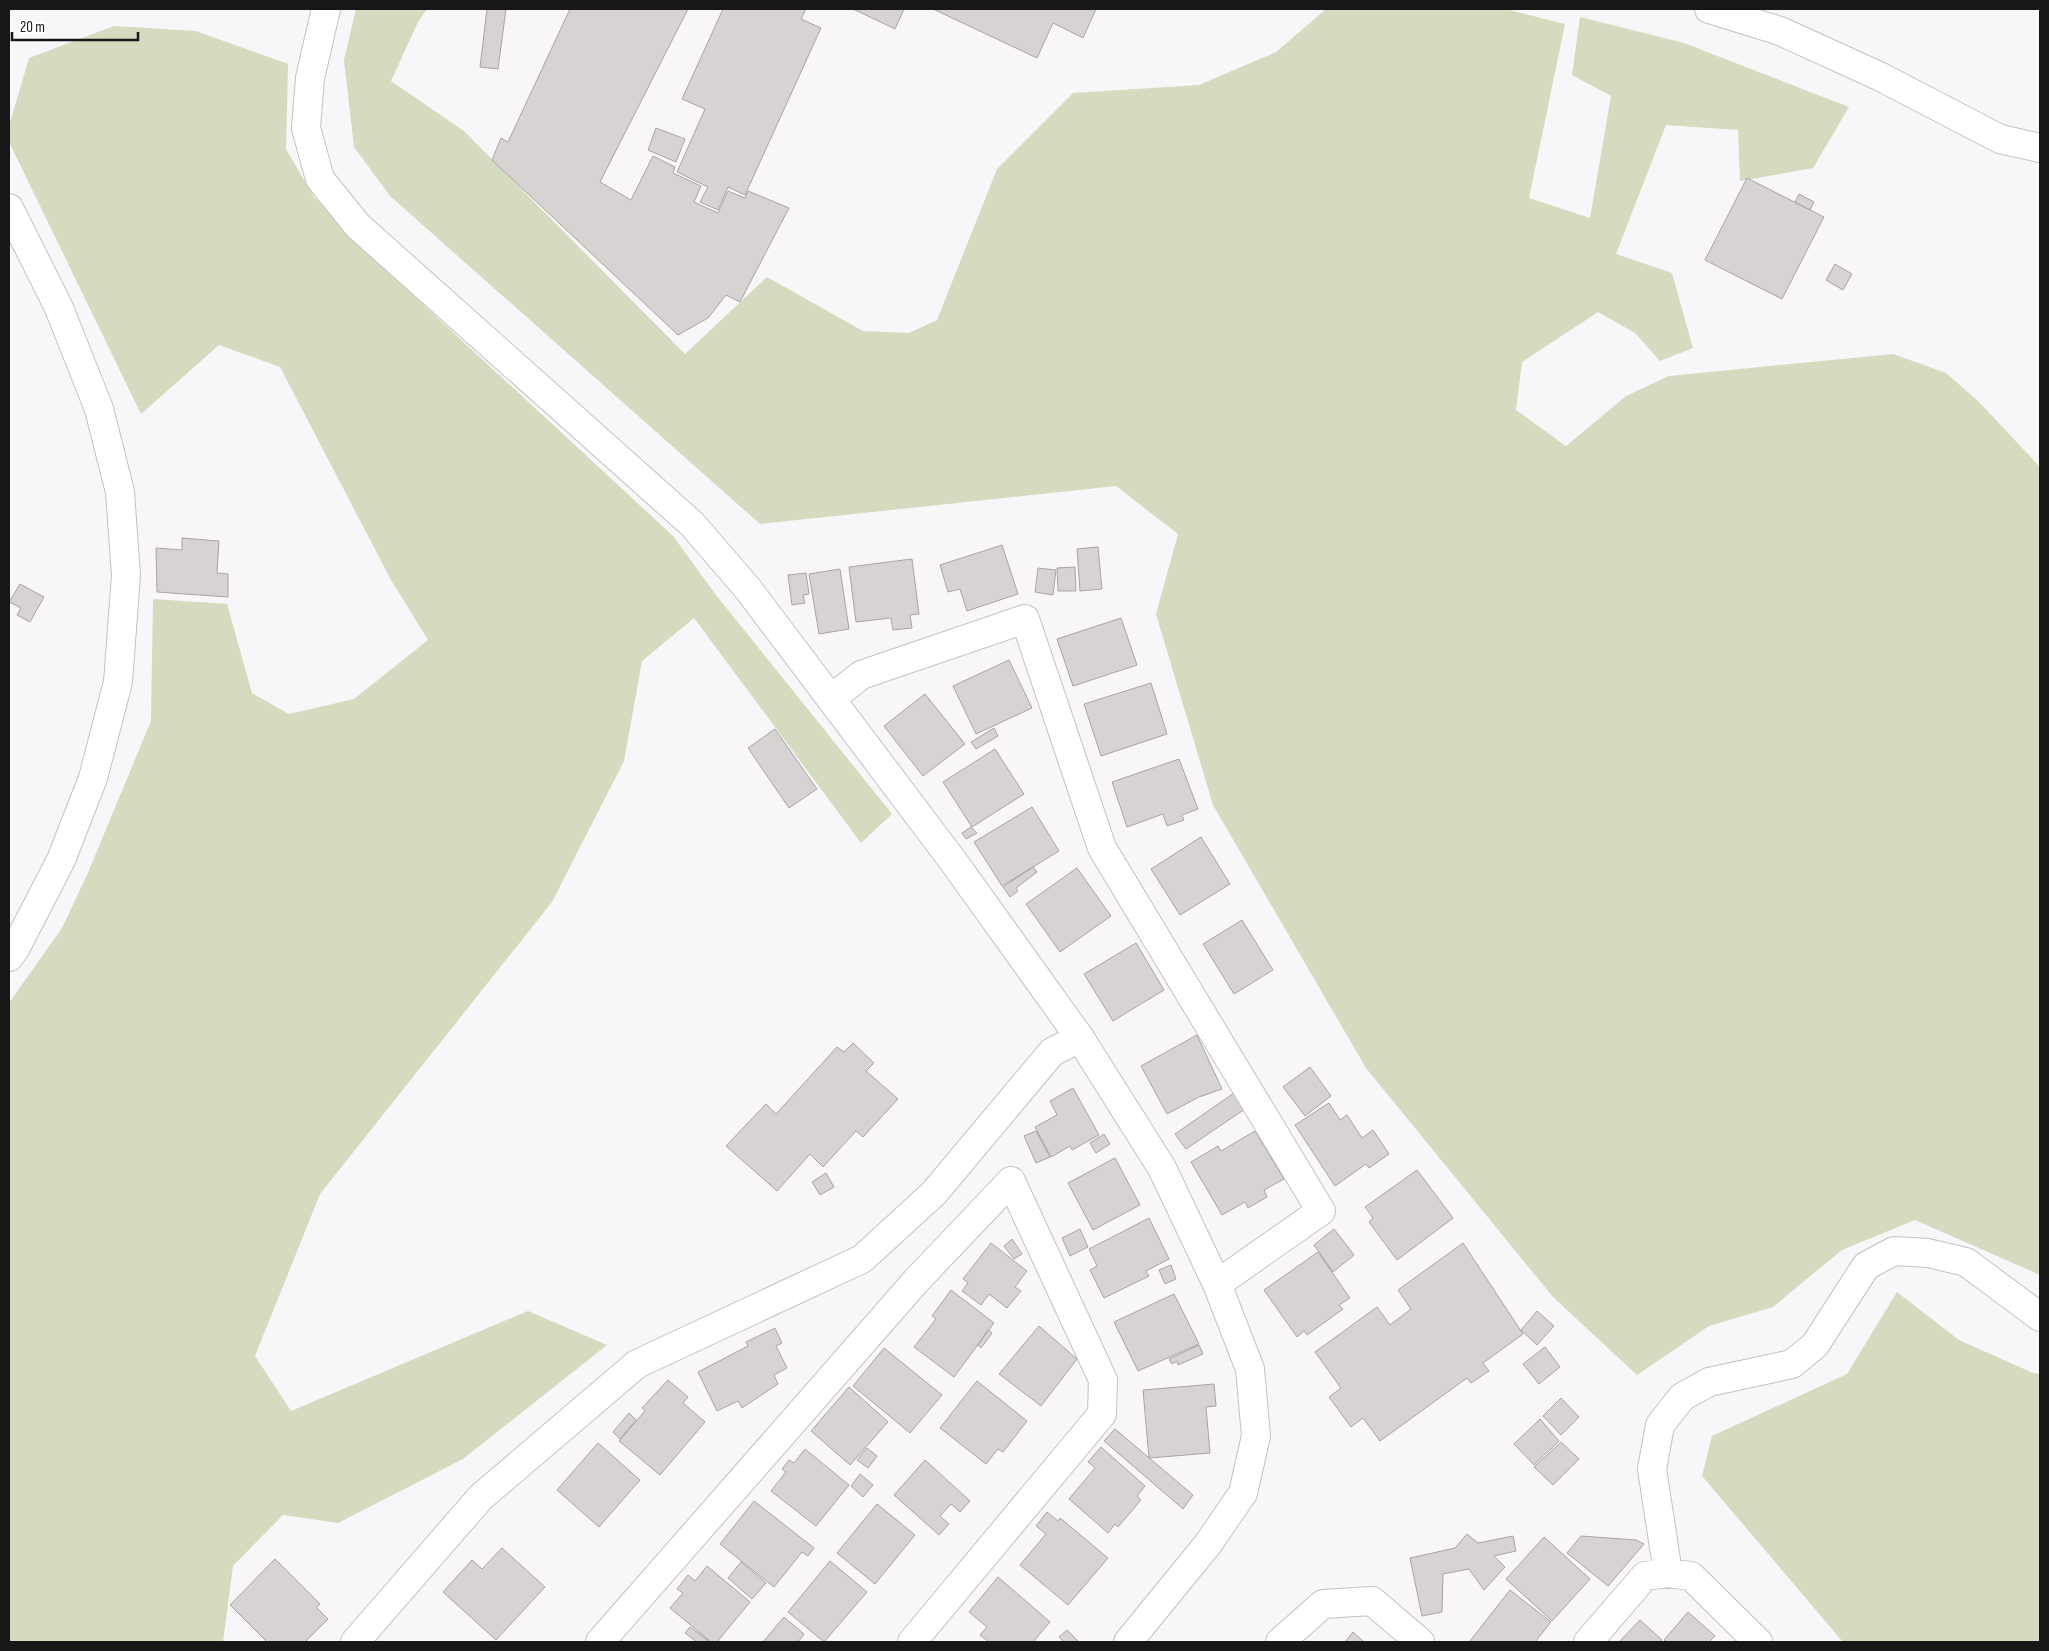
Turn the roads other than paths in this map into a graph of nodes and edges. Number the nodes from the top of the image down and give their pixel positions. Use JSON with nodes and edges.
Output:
{"nodes":[{"id":1,"x":326,"y":9,"type":"edge"},
{"id":2,"x":1708,"y":9,"type":"edge"},
{"id":3,"x":2040,"y":148,"type":"edge"},
{"id":4,"x":9,"y":208,"type":"edge"},
{"id":5,"x":831,"y":699,"type":"junction"},
{"id":6,"x":9,"y":957,"type":"edge"},
{"id":7,"x":1080,"y":1038,"type":"junction"},
{"id":8,"x":1217,"y":1284,"type":"junction"},
{"id":9,"x":2040,"y":1317,"type":"edge"},
{"id":10,"x":1668,"y":1573,"type":"junction"},
{"id":11,"x":355,"y":1642,"type":"edge"},
{"id":12,"x":600,"y":1642,"type":"edge"},
{"id":13,"x":912,"y":1642,"type":"edge"},
{"id":14,"x":1128,"y":1642,"type":"edge"},
{"id":15,"x":1280,"y":1642,"type":"edge"},
{"id":16,"x":1420,"y":1642,"type":"edge"},
{"id":17,"x":1588,"y":1642,"type":"edge"},
{"id":18,"x":1758,"y":1642,"type":"edge"}],
"edges":[{"from":1,"to":5,"type":"street"},
{"from":2,"to":3,"type":"street"},
{"from":4,"to":6,"type":"street"},
{"from":5,"to":7,"type":"street"},
{"from":5,"to":8,"type":"street"},
{"from":7,"to":8,"type":"street"},
{"from":7,"to":11,"type":"street"},
{"from":8,"to":14,"type":"street"},
{"from":9,"to":10,"type":"street"},
{"from":10,"to":17,"type":"street"},
{"from":10,"to":18,"type":"street"},
{"from":12,"to":13,"type":"street"},
{"from":15,"to":16,"type":"street"}]}
